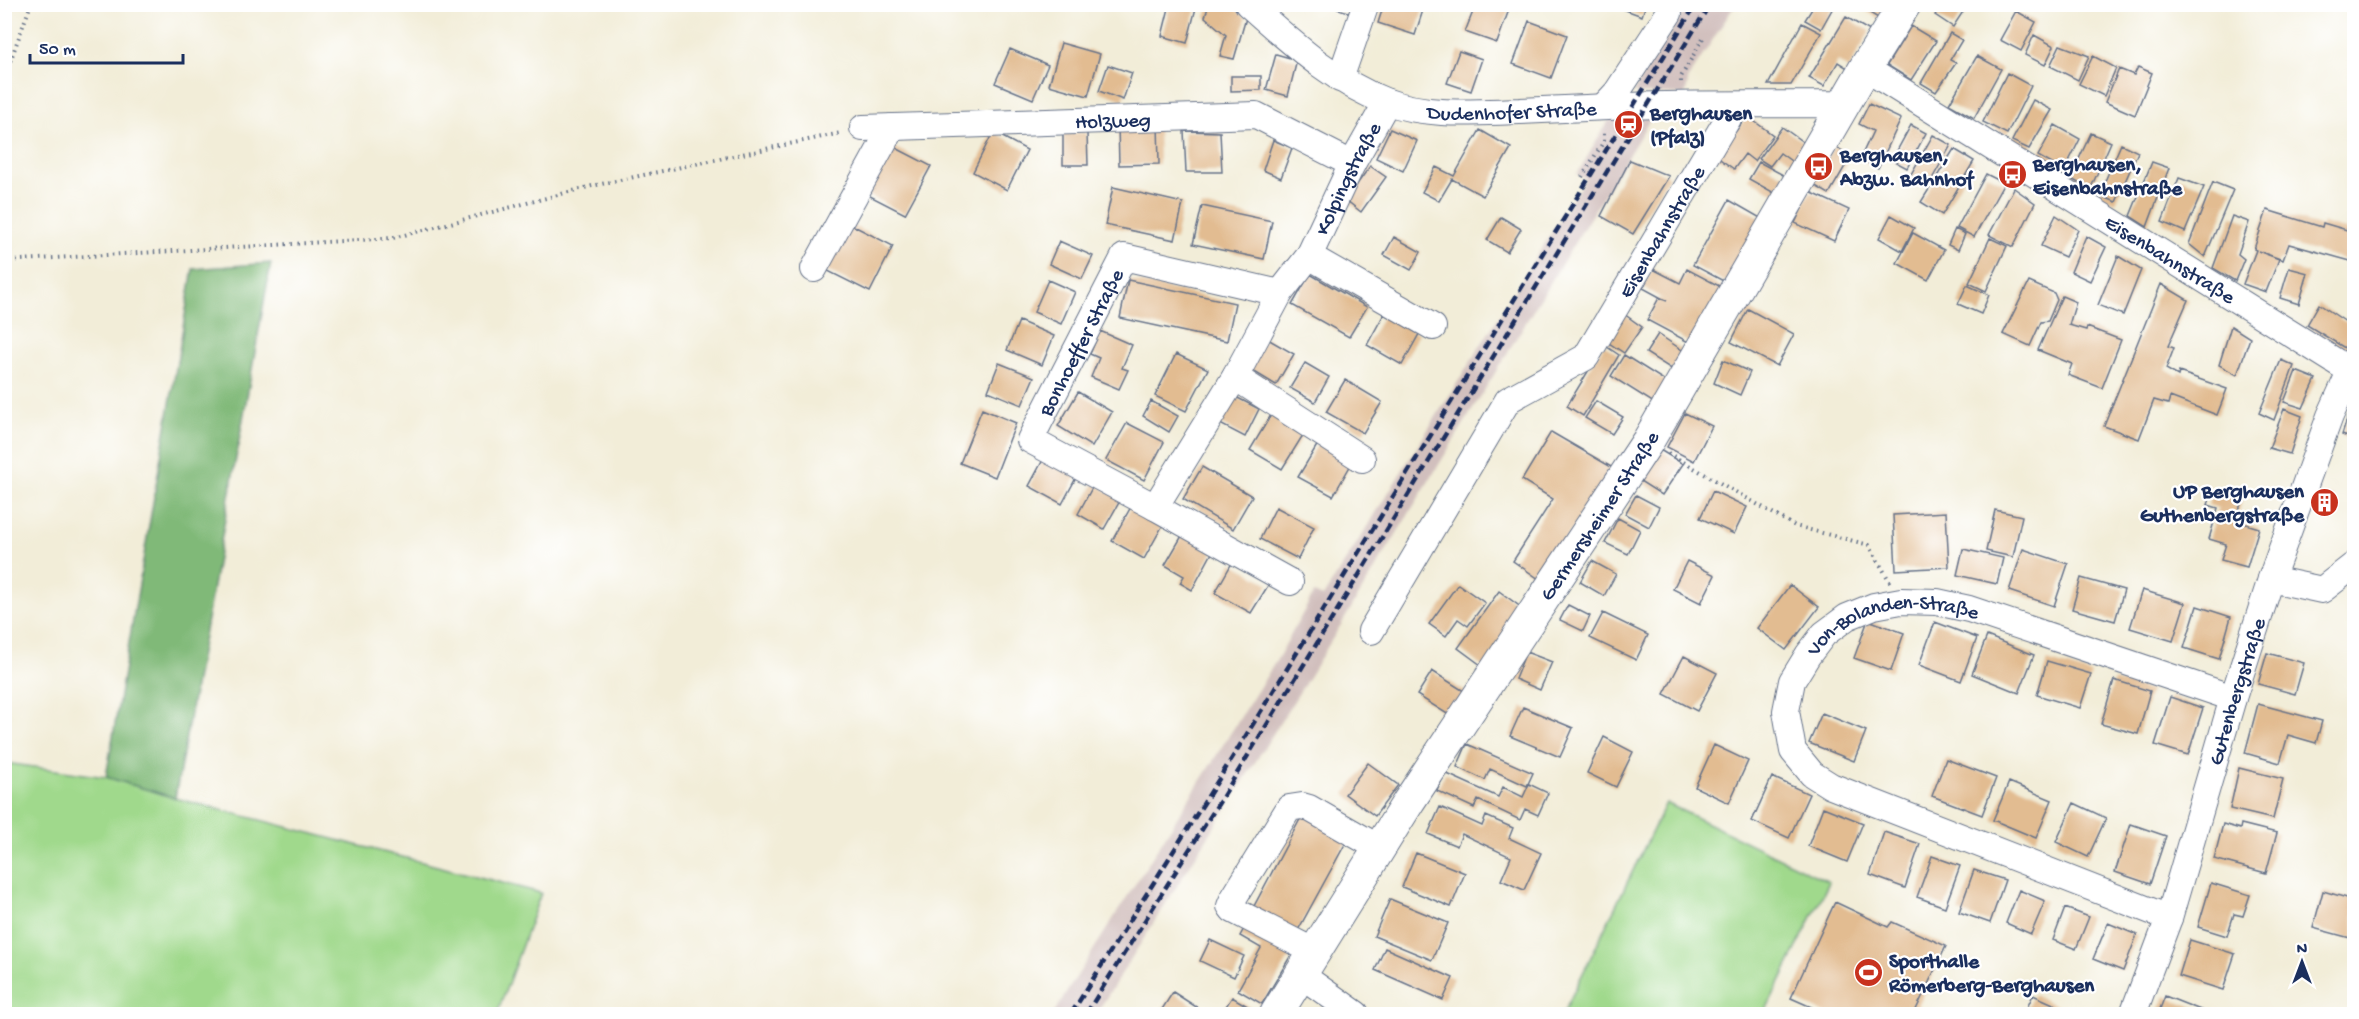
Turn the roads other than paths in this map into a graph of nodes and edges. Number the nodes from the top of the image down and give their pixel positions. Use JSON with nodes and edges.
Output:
{"nodes":[{"id":1,"x":1366,"y":4,"type":"edge"},
{"id":2,"x":1905,"y":4,"type":"edge"},
{"id":3,"x":1252,"y":6,"type":"edge"},
{"id":4,"x":1669,"y":13,"type":"dead end"},
{"id":5,"x":1865,"y":68,"type":"junction"},
{"id":6,"x":1340,"y":79,"type":"junction"},
{"id":7,"x":1387,"y":102,"type":"junction"},
{"id":8,"x":1844,"y":104,"type":"junction"},
{"id":9,"x":1736,"y":105,"type":"junction"},
{"id":10,"x":1603,"y":107,"type":"junction"},
{"id":11,"x":892,"y":127,"type":"junction"},
{"id":12,"x":863,"y":128,"type":"road end"},
{"id":13,"x":1352,"y":164,"type":"junction"},
{"id":14,"x":1309,"y":256,"type":"junction"},
{"id":15,"x":814,"y":269,"type":"dead end"},
{"id":16,"x":1280,"y":293,"type":"junction"},
{"id":17,"x":1433,"y":327,"type":"dead end"},
{"id":18,"x":2353,"y":373,"type":"edge"},
{"id":19,"x":1235,"y":377,"type":"junction"},
{"id":20,"x":1362,"y":459,"type":"dead end"},
{"id":21,"x":1155,"y":507,"type":"junction"},
{"id":22,"x":2355,"y":565,"type":"edge"},
{"id":23,"x":2271,"y":579,"type":"junction"},
{"id":24,"x":1290,"y":582,"type":"dead end"},
{"id":25,"x":1371,"y":631,"type":"dead end"},
{"id":26,"x":2233,"y":698,"type":"junction"},
{"id":27,"x":1379,"y":848,"type":"junction"},
{"id":28,"x":2169,"y":918,"type":"junction"},
{"id":29,"x":1308,"y":964,"type":"junction"},
{"id":30,"x":1276,"y":1014,"type":"edge"},
{"id":31,"x":1356,"y":1014,"type":"edge"},
{"id":32,"x":2133,"y":1014,"type":"edge"}],
"edges":[{"from":1,"to":6,"type":"street"},
{"from":2,"to":5,"type":"main road","name":"Germersheimer Straße"},
{"from":3,"to":6,"type":"street","name":"Dudenhofer Straße"},
{"from":4,"to":10,"type":"street"},
{"from":5,"to":8,"type":"main road","name":"Germersheimer Straße"},
{"from":5,"to":18,"type":"street","name":"Eisenbahnstraße"},
{"from":6,"to":7,"type":"street","name":"Dudenhofer Straße"},
{"from":7,"to":10,"type":"street","name":"Dudenhofer Straße"},
{"from":7,"to":13,"type":"street","name":"Kolpingstraße"},
{"from":8,"to":9,"type":"street","name":"Dudenhofer Straße"},
{"from":8,"to":27,"type":"main road","name":"Germersheimer Straße"},
{"from":9,"to":10,"type":"street","name":"Dudenhofer Straße"},
{"from":9,"to":25,"type":"street","name":"Eisenbahnstraße"},
{"from":11,"to":12,"type":"street","name":"Holzweg"},
{"from":11,"to":13,"type":"street","name":"Holzweg"},
{"from":11,"to":15,"type":"street"},
{"from":13,"to":14,"type":"street","name":"Kolpingstraße"},
{"from":14,"to":16,"type":"street","name":"Kolpingstraße"},
{"from":14,"to":17,"type":"street","name":"Kolpingstraße"},
{"from":16,"to":19,"type":"street","name":"Kolpingstraße"},
{"from":16,"to":21,"type":"street","name":"Bonhoeffer Straße"},
{"from":18,"to":23,"type":"street","name":"Gutenbergstraße"},
{"from":19,"to":20,"type":"street"},
{"from":19,"to":21,"type":"street","name":"Kolpingstraße"},
{"from":21,"to":24,"type":"street"},
{"from":22,"to":23,"type":"street"},
{"from":23,"to":26,"type":"street","name":"Gutenbergstraße"},
{"from":26,"to":28,"type":"street","name":"Gutenbergstraße"},
{"from":26,"to":28,"type":"street","name":"Von-Bolanden-Straße"},
{"from":27,"to":29,"type":"main road","name":"Germersheimer Straße"},
{"from":27,"to":29,"type":"street"},
{"from":28,"to":32,"type":"street","name":"Gutenbergstraße"},
{"from":29,"to":30,"type":"main road","name":"Germersheimer Straße"},
{"from":29,"to":31,"type":"street"}]}
